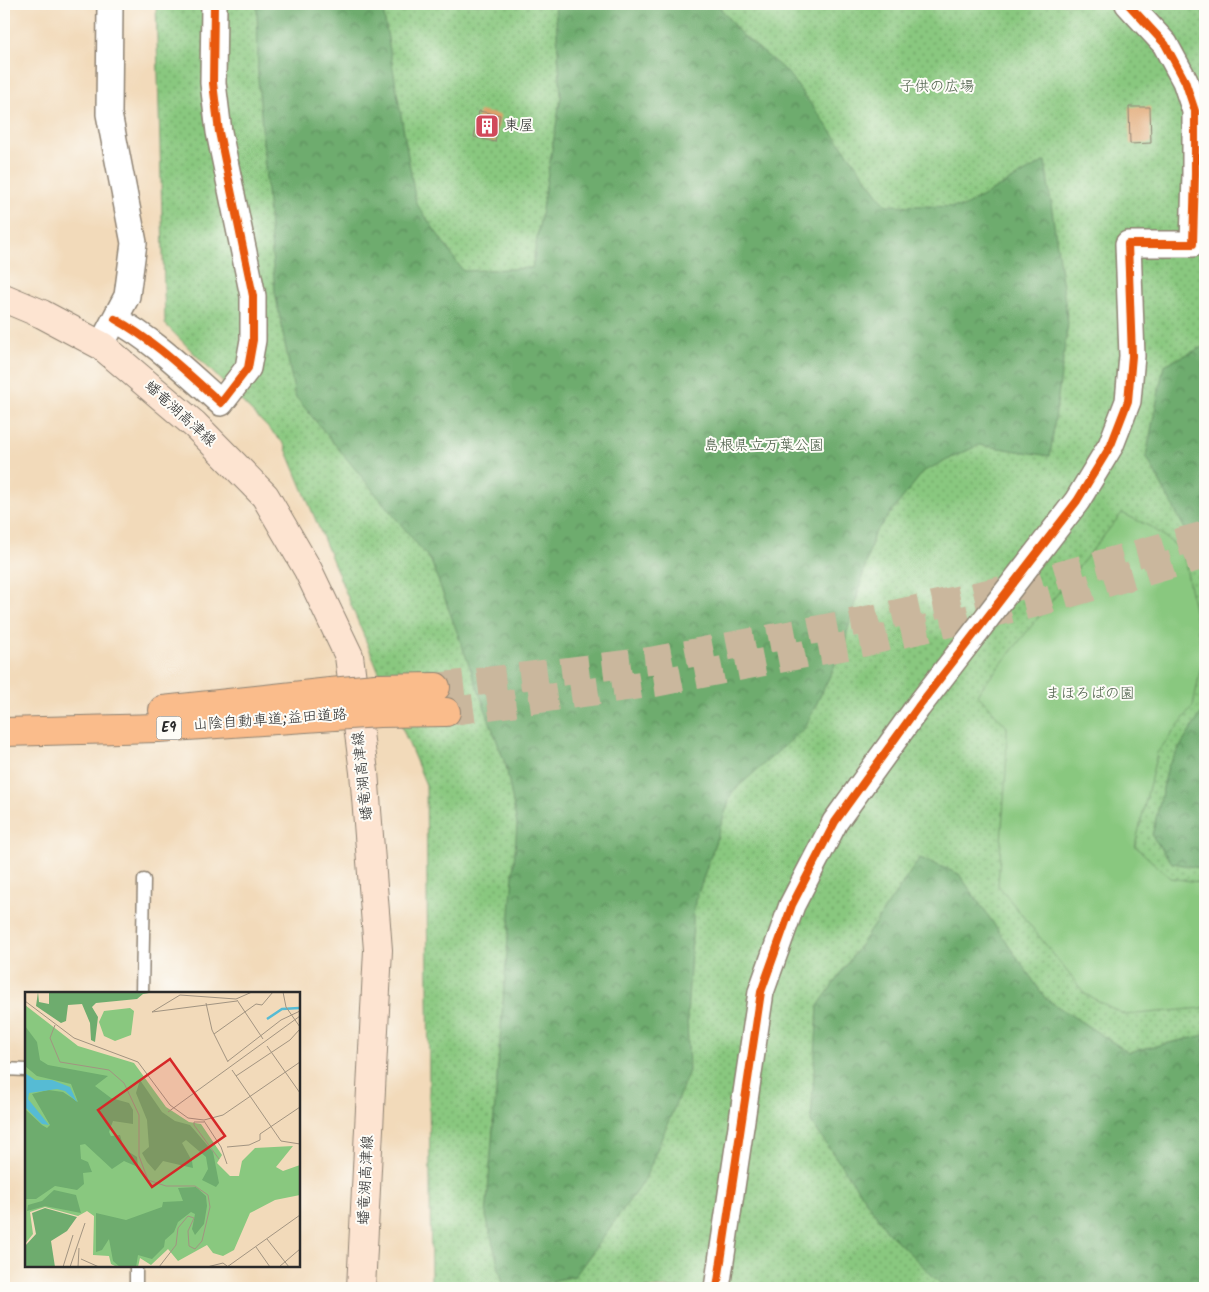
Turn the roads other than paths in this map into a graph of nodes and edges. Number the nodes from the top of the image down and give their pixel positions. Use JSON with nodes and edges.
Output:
{"nodes":[{"id":1,"x":110,"y":4,"type":"edge"},
{"id":2,"x":214,"y":4,"type":"edge"},
{"id":3,"x":1128,"y":4,"type":"edge"},
{"id":4,"x":4,"y":298,"type":"edge"},
{"id":5,"x":115,"y":319,"type":"junction"},
{"id":6,"x":102,"y":346,"type":"junction"},
{"id":7,"x":436,"y":687,"type":"tunnel mouth"},
{"id":8,"x":378,"y":701,"type":"junction"},
{"id":9,"x":332,"y":704,"type":"junction"},
{"id":10,"x":446,"y":712,"type":"tunnel mouth"},
{"id":11,"x":4,"y":714,"type":"edge"},
{"id":12,"x":4,"y":732,"type":"edge"},
{"id":13,"x":144,"y":880,"type":"dead end"},
{"id":14,"x":142,"y":992,"type":"edge"},
{"id":15,"x":4,"y":1070,"type":"edge"},
{"id":16,"x":25,"y":1070,"type":"edge"},
{"id":17,"x":136,"y":1267,"type":"edge"},
{"id":18,"x":136,"y":1288,"type":"edge"},
{"id":19,"x":360,"y":1288,"type":"edge"},
{"id":20,"x":717,"y":1288,"type":"edge"}],
"edges":[{"from":1,"to":5,"type":"street"},
{"from":2,"to":5,"type":"street"},
{"from":3,"to":20,"type":"street"},
{"from":4,"to":6,"type":"main road","name":"蟠竜湖高津線"},
{"from":5,"to":6,"type":"street"},
{"from":6,"to":19,"type":"main road","name":"蟠竜湖高津線"},
{"from":7,"to":8,"type":"highway","name":"山陰自動車道;益田道路","number":"E9"},
{"from":8,"to":9,"type":"highway","name":"山陰自動車道;益田道路","number":"E9","bridge":true},
{"from":8,"to":10,"type":"highway","name":"山陰自動車道;益田道路","number":"E9"},
{"from":9,"to":11,"type":"highway","name":"山陰自動車道;益田道路","number":"E9"},
{"from":9,"to":12,"type":"highway","name":"山陰自動車道;益田道路","number":"E9"},
{"from":13,"to":14,"type":"lane"},
{"from":15,"to":16,"type":"lane"},
{"from":17,"to":18,"type":"lane"}]}
